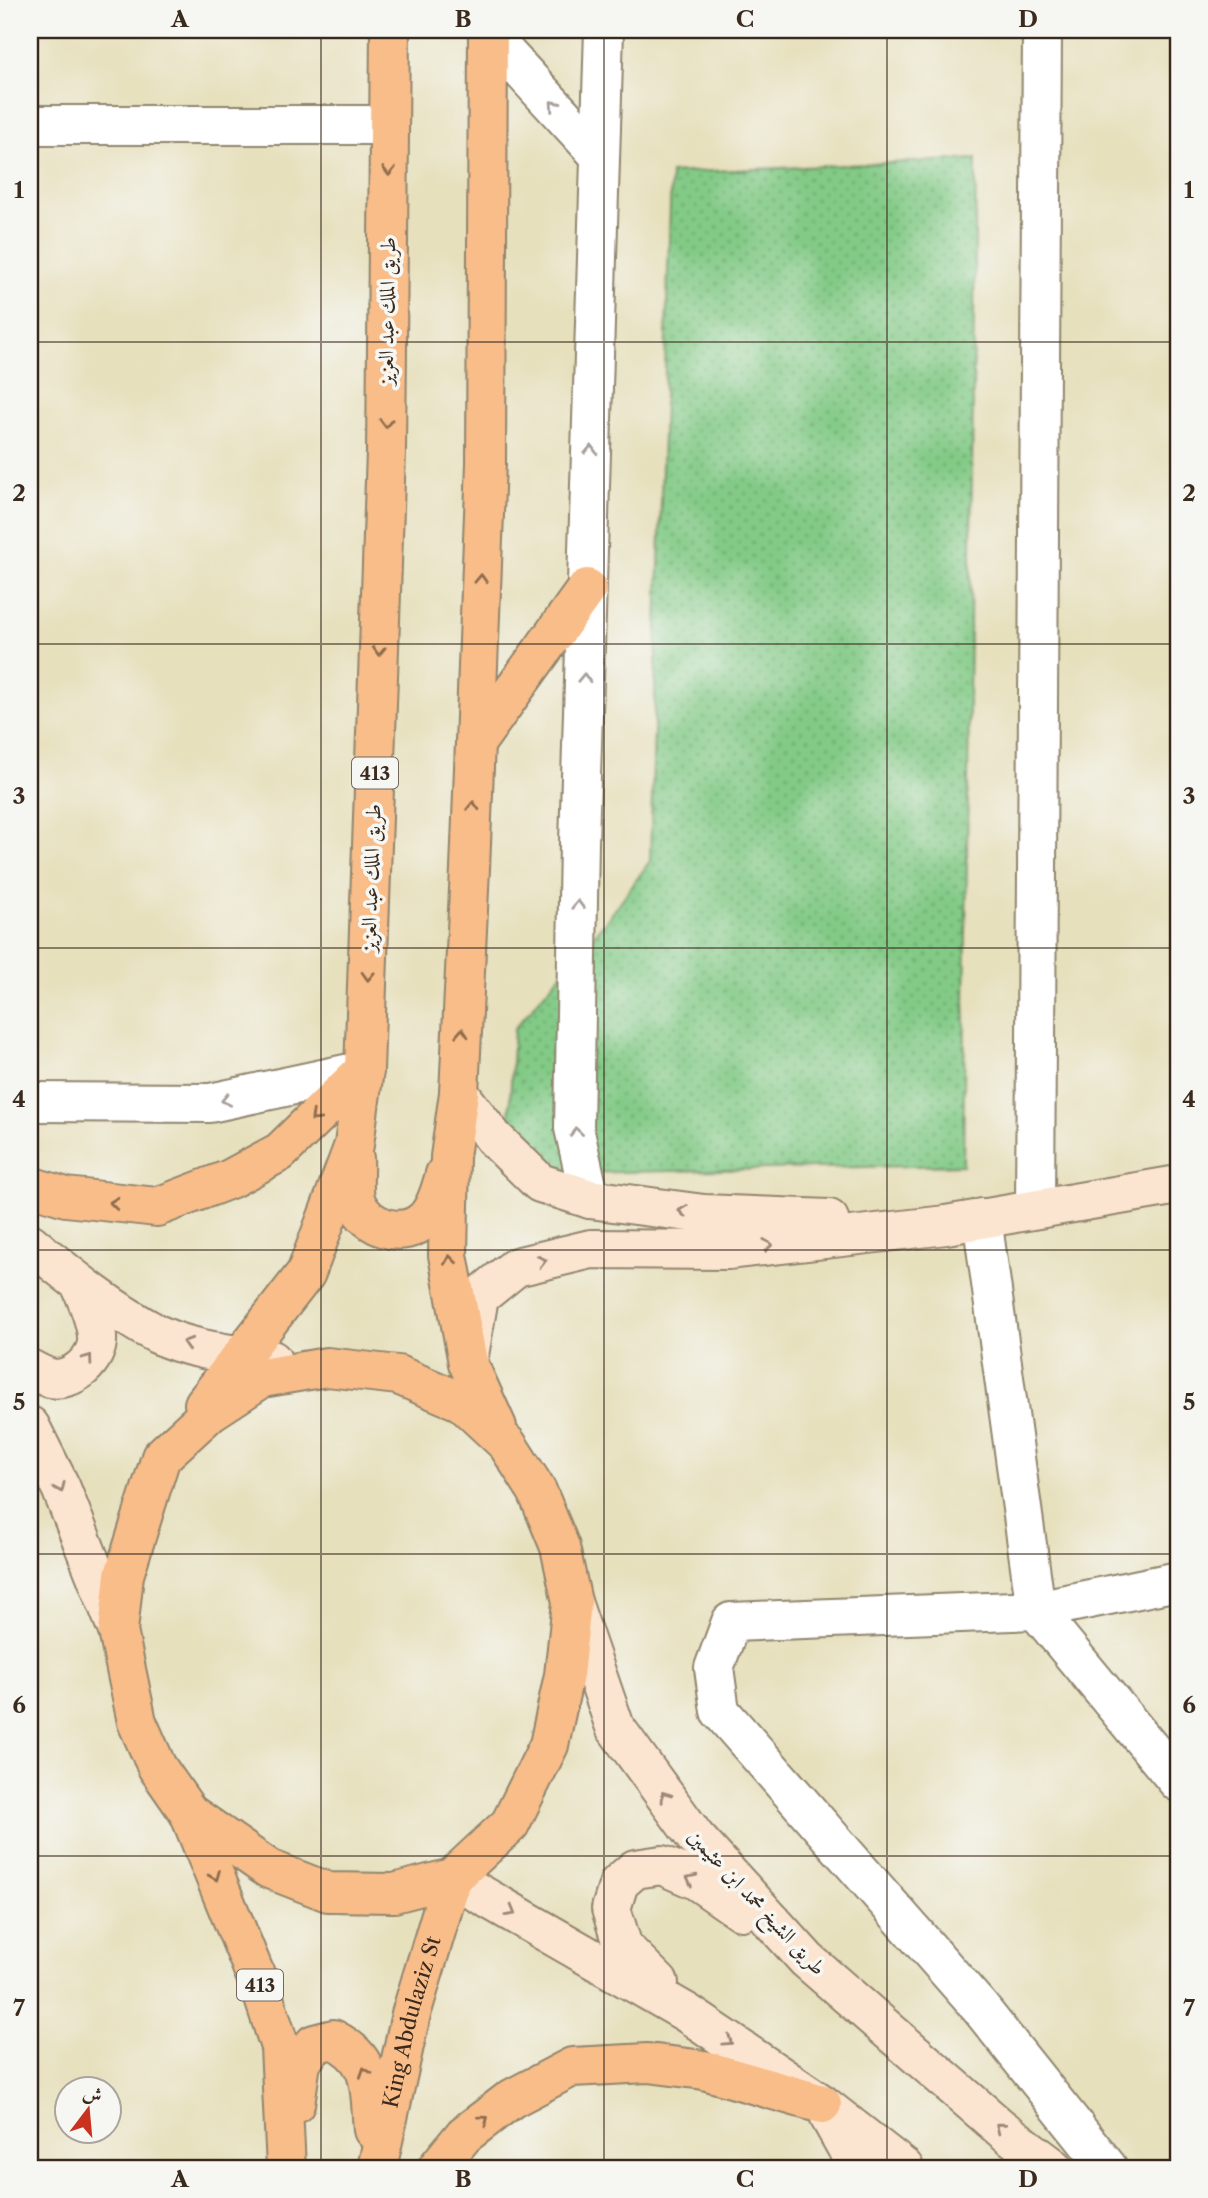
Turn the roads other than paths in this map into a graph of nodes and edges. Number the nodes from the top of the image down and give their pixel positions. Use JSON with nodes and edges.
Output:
{"nodes":[{"id":1,"x":390,"y":30,"type":"edge"},
{"id":2,"x":604,"y":30,"type":"edge"},
{"id":3,"x":1042,"y":30,"type":"edge"},
{"id":4,"x":488,"y":32,"type":"edge"},
{"id":5,"x":30,"y":125,"type":"edge"},
{"id":6,"x":389,"y":125,"type":"junction"},
{"id":7,"x":600,"y":156,"type":"junction"},
{"id":8,"x":587,"y":588,"type":"junction"},
{"id":9,"x":475,"y":744,"type":"junction"},
{"id":10,"x":364,"y":1070,"type":"junction"},
{"id":11,"x":459,"y":1093,"type":"junction"},
{"id":12,"x":30,"y":1102,"type":"edge"},
{"id":13,"x":354,"y":1145,"type":"junction"},
{"id":14,"x":450,"y":1157,"type":"junction"},
{"id":15,"x":1178,"y":1185,"type":"edge"},
{"id":16,"x":30,"y":1186,"type":"edge"},
{"id":17,"x":590,"y":1199,"type":"junction"},
{"id":18,"x":1035,"y":1209,"type":"junction"},
{"id":19,"x":964,"y":1221,"type":"junction"},
{"id":20,"x":30,"y":1243,"type":"edge"},
{"id":21,"x":81,"y":1285,"type":"junction"},
{"id":22,"x":242,"y":1355,"type":"junction"},
{"id":23,"x":468,"y":1363,"type":"junction"},
{"id":24,"x":327,"y":1367,"type":"junction"},
{"id":25,"x":30,"y":1369,"type":"edge"},
{"id":26,"x":30,"y":1426,"type":"edge"},
{"id":27,"x":504,"y":1441,"type":"junction"},
{"id":28,"x":161,"y":1457,"type":"junction"},
{"id":29,"x":1178,"y":1581,"type":"edge"},
{"id":30,"x":572,"y":1602,"type":"junction"},
{"id":31,"x":1036,"y":1610,"type":"junction"},
{"id":32,"x":118,"y":1631,"type":"junction"},
{"id":33,"x":1178,"y":1782,"type":"edge"},
{"id":34,"x":189,"y":1813,"type":"junction"},
{"id":35,"x":452,"y":1878,"type":"junction"},
{"id":36,"x":807,"y":1961,"type":"junction"},
{"id":37,"x":697,"y":2020,"type":"junction"},
{"id":38,"x":822,"y":2104,"type":"junction"},
{"id":39,"x":287,"y":2162,"type":"edge"},
{"id":40,"x":377,"y":2166,"type":"edge"},
{"id":41,"x":437,"y":2168,"type":"edge"},
{"id":42,"x":858,"y":2168,"type":"edge"},
{"id":43,"x":904,"y":2168,"type":"edge"},
{"id":44,"x":1054,"y":2168,"type":"edge"},
{"id":45,"x":1108,"y":2168,"type":"edge"}],
"edges":[{"from":1,"to":6,"type":"highway","name":"طريق الملك عبد العزيز","number":"413"},
{"from":2,"to":7,"type":"street"},
{"from":3,"to":18,"type":"street"},
{"from":7,"to":4,"type":"street","one_way":true},
{"from":9,"to":4,"type":"highway","one_way":true},
{"from":5,"to":6,"type":"street"},
{"from":6,"to":10,"type":"highway","name":"طريق الملك عبد العزيز","number":"413","one_way":true},
{"from":8,"to":7,"type":"street","one_way":true},
{"from":8,"to":9,"type":"highway"},
{"from":17,"to":8,"type":"street","one_way":true},
{"from":11,"to":9,"type":"highway","one_way":true},
{"from":10,"to":12,"type":"street","one_way":true},
{"from":10,"to":13,"type":"highway","name":"طريق الملك عبد العزيز","number":"413"},
{"from":10,"to":16,"type":"highway","one_way":true},
{"from":11,"to":14,"type":"highway"},
{"from":11,"to":17,"type":"street"},
{"from":13,"to":14,"type":"highway"},
{"from":13,"to":22,"type":"highway","name":"طريق الملك عبد العزيز","number":"413"},
{"from":23,"to":14,"type":"highway","one_way":true},
{"from":15,"to":18,"type":"street"},
{"from":19,"to":17,"type":"street","one_way":true},
{"from":18,"to":19,"type":"street"},
{"from":23,"to":19,"type":"street","one_way":true},
{"from":19,"to":31,"type":"street"},
{"from":20,"to":21,"type":"street"},
{"from":22,"to":21,"type":"street","one_way":true},
{"from":25,"to":21,"type":"street","one_way":true},
{"from":22,"to":24,"type":"street"},
{"from":22,"to":28,"type":"highway","name":"طريق الملك عبد العزيز","number":"413"},
{"from":23,"to":27,"type":"highway"},
{"from":24,"to":27,"type":"highway"},
{"from":24,"to":28,"type":"highway"},
{"from":26,"to":32,"type":"street","one_way":true},
{"from":27,"to":30,"type":"highway"},
{"from":28,"to":32,"type":"highway"},
{"from":29,"to":31,"type":"street"},
{"from":30,"to":35,"type":"highway"},
{"from":36,"to":30,"type":"street","name":"طريق الشيخ محمد ابن عثيمين","one_way":true},
{"from":31,"to":33,"type":"street"},
{"from":31,"to":45,"type":"street"},
{"from":32,"to":34,"type":"highway"},
{"from":34,"to":35,"type":"highway"},
{"from":34,"to":39,"type":"highway","number":"413","one_way":true},
{"from":35,"to":37,"type":"street","one_way":true},
{"from":35,"to":40,"type":"highway","name":"King Abdulaziz St"},
{"from":36,"to":37,"type":"street","one_way":true},
{"from":44,"to":36,"type":"street","name":"طريق الشيخ محمد ابن عثيمين","one_way":true},
{"from":37,"to":38,"type":"street","one_way":true},
{"from":41,"to":38,"type":"highway","one_way":true},
{"from":38,"to":42,"type":"street"},
{"from":38,"to":43,"type":"street"},
{"from":40,"to":39,"type":"highway","one_way":true}]}
